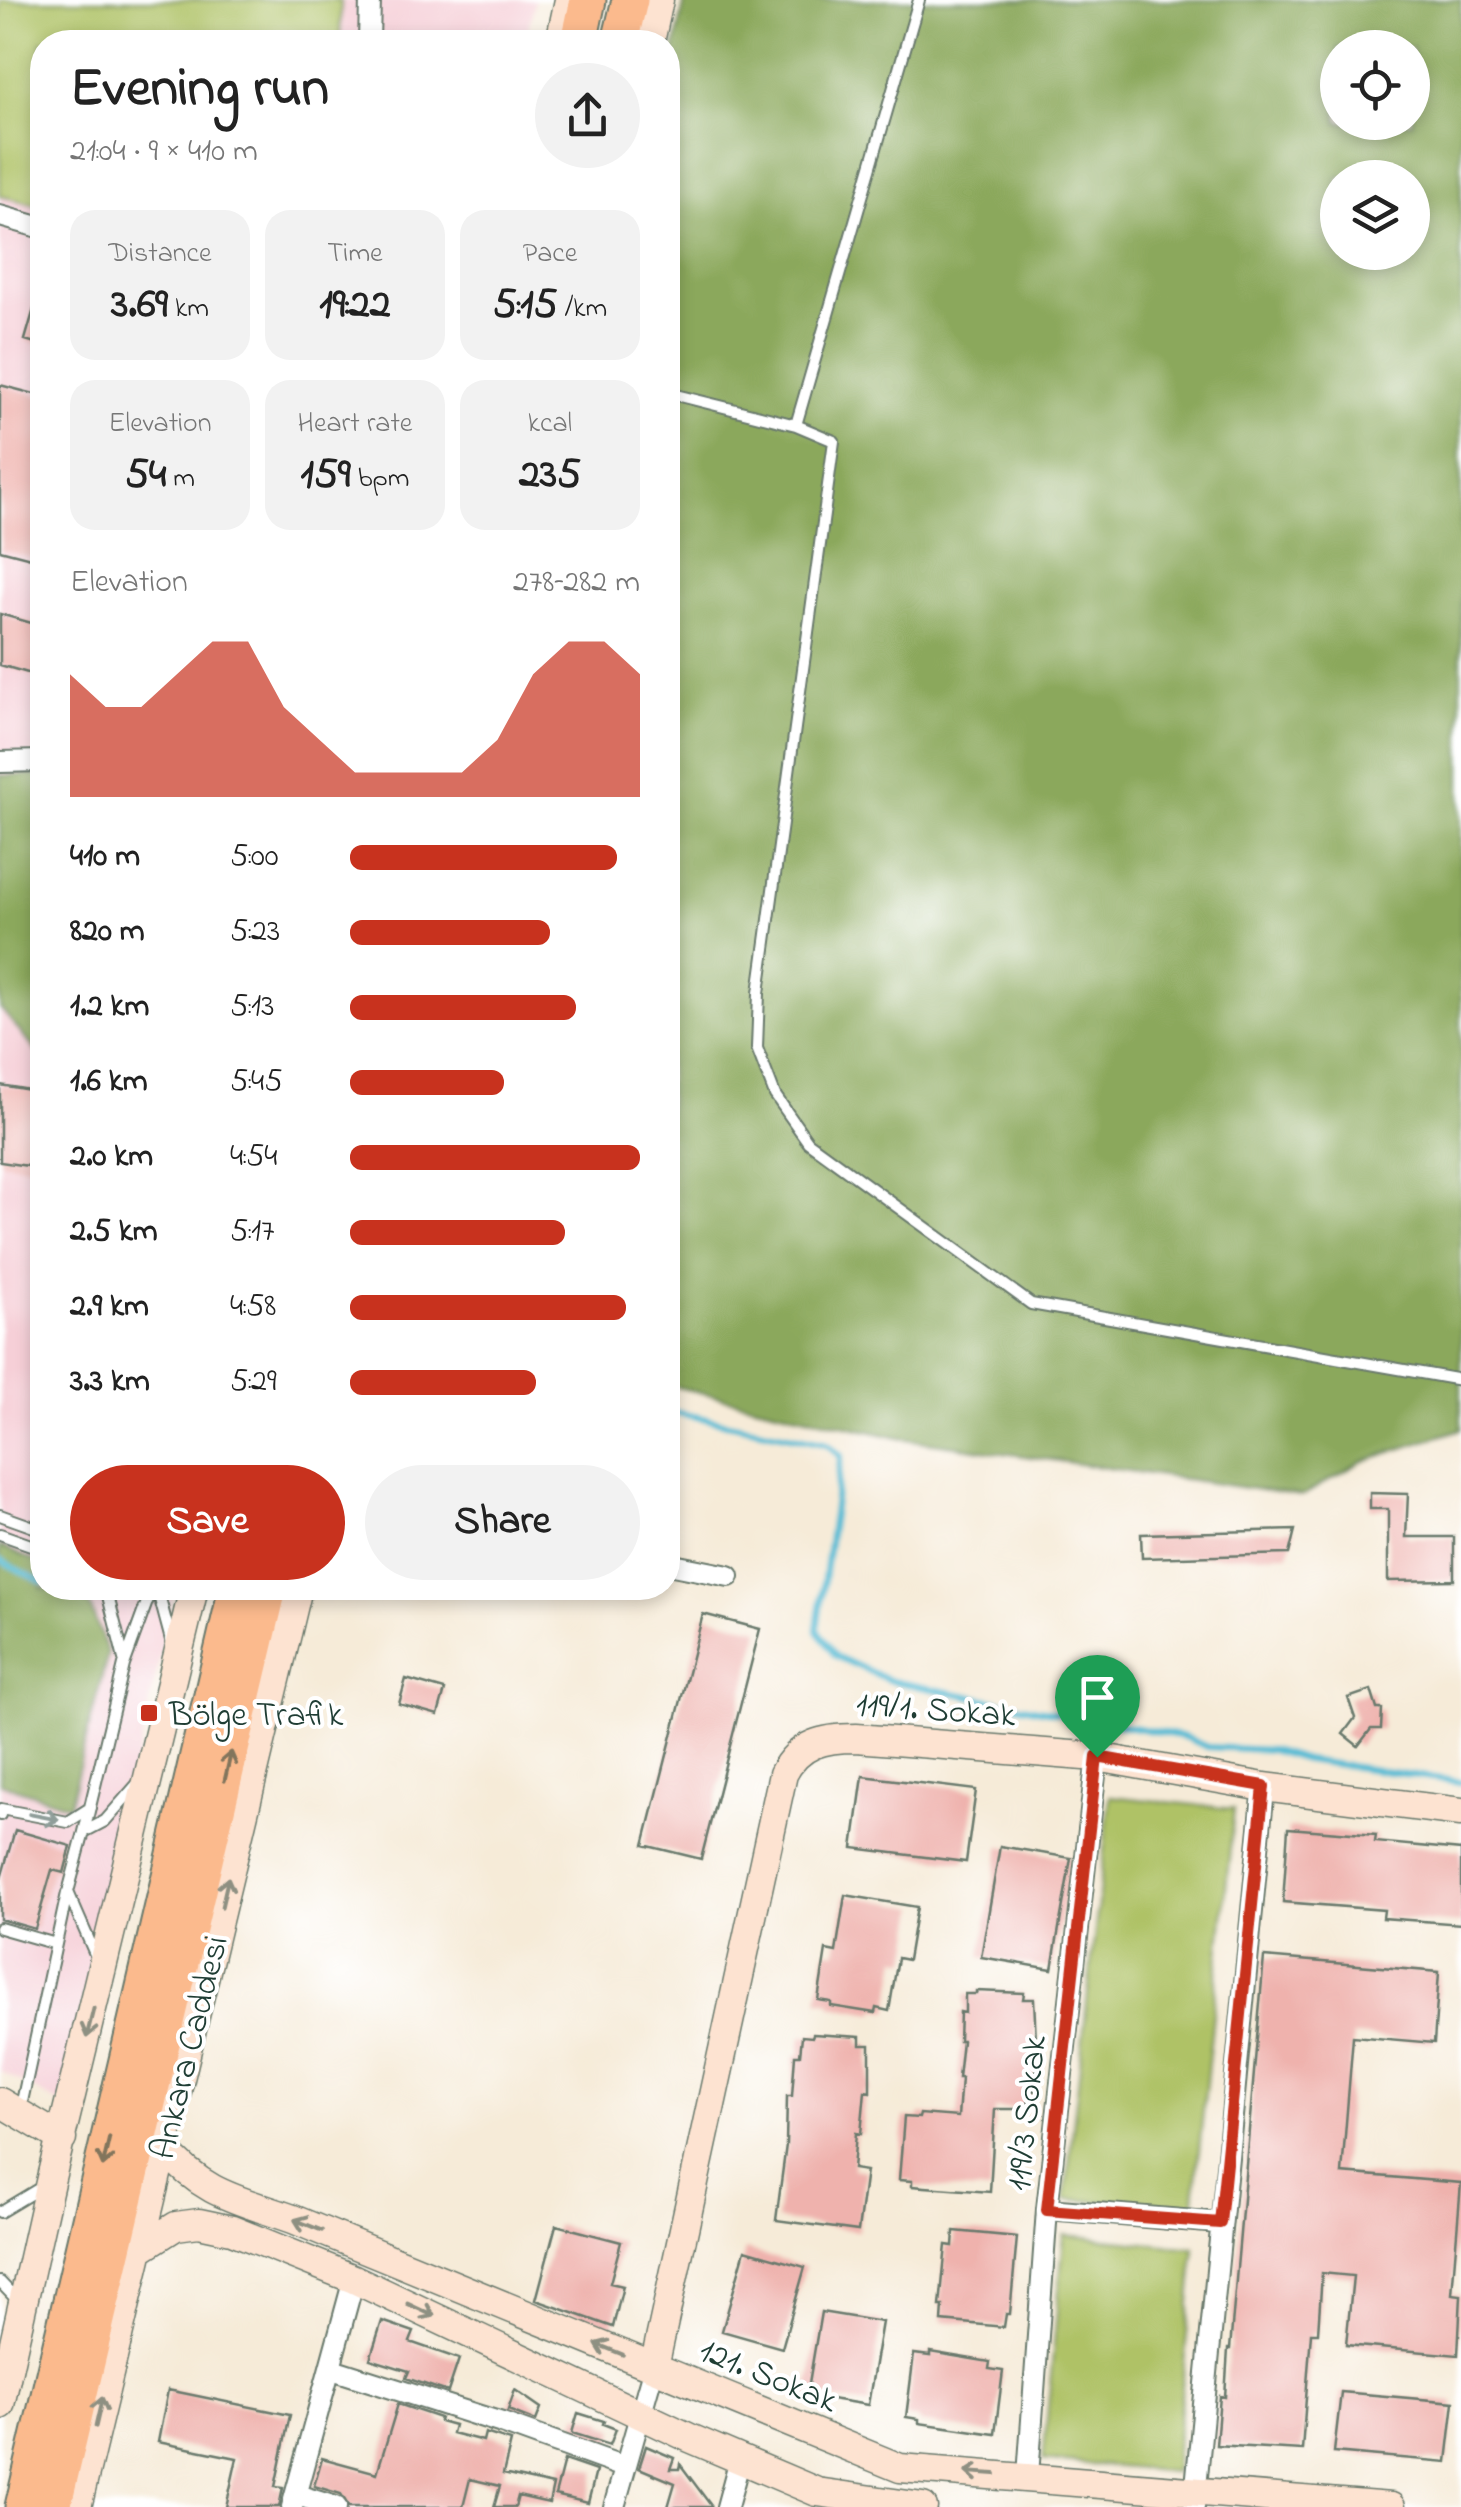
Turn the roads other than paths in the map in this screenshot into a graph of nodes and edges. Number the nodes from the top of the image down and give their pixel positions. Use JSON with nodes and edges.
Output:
{"nodes":[{"id":1,"x":370,"y":0,"type":"edge"},
{"id":2,"x":569,"y":0,"type":"edge"},
{"id":3,"x":588,"y":0,"type":"edge"},
{"id":4,"x":632,"y":0,"type":"edge"},
{"id":5,"x":659,"y":0,"type":"edge"},
{"id":6,"x":918,"y":0,"type":"edge"},
{"id":7,"x":369,"y":30,"type":"edge"},
{"id":8,"x":563,"y":30,"type":"edge"},
{"id":9,"x":582,"y":30,"type":"edge"},
{"id":10,"x":631,"y":30,"type":"edge"},
{"id":11,"x":638,"y":30,"type":"edge"},
{"id":12,"x":0,"y":216,"type":"edge"},
{"id":13,"x":30,"y":225,"type":"edge"},
{"id":14,"x":680,"y":396,"type":"edge"},
{"id":15,"x":796,"y":425,"type":"junction"},
{"id":16,"x":30,"y":761,"type":"edge"},
{"id":17,"x":0,"y":762,"type":"edge"},
{"id":18,"x":1461,"y":1380,"type":"edge"},
{"id":19,"x":0,"y":1515,"type":"edge"},
{"id":20,"x":30,"y":1526,"type":"edge"},
{"id":21,"x":0,"y":1534,"type":"edge"},
{"id":22,"x":30,"y":1545,"type":"edge"},
{"id":23,"x":680,"y":1566,"type":"edge"},
{"id":24,"x":728,"y":1576,"type":"dead end"},
{"id":25,"x":110,"y":1600,"type":"edge"},
{"id":26,"x":149,"y":1600,"type":"edge"},
{"id":27,"x":157,"y":1600,"type":"edge"},
{"id":28,"x":191,"y":1600,"type":"edge"},
{"id":29,"x":234,"y":1600,"type":"edge"},
{"id":30,"x":266,"y":1600,"type":"edge"},
{"id":31,"x":295,"y":1600,"type":"edge"},
{"id":32,"x":176,"y":1664,"type":"junction"},
{"id":33,"x":124,"y":1666,"type":"junction"},
{"id":34,"x":1097,"y":1757,"type":"junction"},
{"id":35,"x":152,"y":1766,"type":"junction"},
{"id":36,"x":1264,"y":1786,"type":"junction"},
{"id":37,"x":90,"y":1808,"type":"junction"},
{"id":38,"x":1461,"y":1812,"type":"edge"},
{"id":39,"x":0,"y":1816,"type":"edge"},
{"id":40,"x":84,"y":1832,"type":"junction"},
{"id":41,"x":68,"y":1892,"type":"junction"},
{"id":42,"x":0,"y":1928,"type":"edge"},
{"id":43,"x":56,"y":1944,"type":"junction"},
{"id":44,"x":102,"y":1970,"type":"junction"},
{"id":45,"x":143,"y":2062,"type":"junction"},
{"id":46,"x":10,"y":2107,"type":"edge"},
{"id":47,"x":62,"y":2139,"type":"junction"},
{"id":48,"x":164,"y":2148,"type":"junction"},
{"id":49,"x":50,"y":2182,"type":"junction"},
{"id":50,"x":1047,"y":2210,"type":"junction"},
{"id":51,"x":0,"y":2212,"type":"edge"},
{"id":52,"x":1220,"y":2223,"type":"junction"},
{"id":53,"x":138,"y":2250,"type":"junction"},
{"id":54,"x":354,"y":2279,"type":"junction"},
{"id":55,"x":0,"y":2282,"type":"edge"},
{"id":56,"x":23,"y":2305,"type":"junction"},
{"id":57,"x":654,"y":2367,"type":"junction"},
{"id":58,"x":332,"y":2369,"type":"junction"},
{"id":59,"x":0,"y":2405,"type":"edge"},
{"id":60,"x":638,"y":2412,"type":"junction"},
{"id":61,"x":740,"y":2459,"type":"junction"},
{"id":62,"x":624,"y":2468,"type":"junction"},
{"id":63,"x":900,"y":2468,"type":"junction"},
{"id":64,"x":1028,"y":2476,"type":"junction"},
{"id":65,"x":1195,"y":2499,"type":"edge"},
{"id":66,"x":294,"y":2501,"type":"edge"},
{"id":67,"x":839,"y":2501,"type":"edge"},
{"id":68,"x":904,"y":2506,"type":"edge"},
{"id":69,"x":24,"y":2507,"type":"edge"},
{"id":70,"x":53,"y":2507,"type":"edge"},
{"id":71,"x":77,"y":2507,"type":"edge"},
{"id":72,"x":336,"y":2507,"type":"edge"},
{"id":73,"x":614,"y":2507,"type":"edge"},
{"id":74,"x":727,"y":2507,"type":"edge"},
{"id":75,"x":1391,"y":2507,"type":"edge"}],
"edges":[{"from":1,"to":7,"type":"street"},
{"from":2,"to":8,"type":"street"},
{"from":3,"to":9,"type":"highway"},
{"from":4,"to":10,"type":"highway"},
{"from":5,"to":11,"type":"street"},
{"from":6,"to":15,"type":"lane"},
{"from":12,"to":13,"type":"street"},
{"from":14,"to":15,"type":"lane"},
{"from":15,"to":18,"type":"lane"},
{"from":16,"to":17,"type":"street"},
{"from":19,"to":20,"type":"lane"},
{"from":21,"to":22,"type":"lane"},
{"from":23,"to":24,"type":"street"},
{"from":25,"to":33,"type":"lane"},
{"from":26,"to":33,"type":"lane"},
{"from":27,"to":32,"type":"lane"},
{"from":28,"to":32,"type":"street"},
{"from":29,"to":45,"type":"highway","name":"Ankara Caddesi"},
{"from":45,"to":30,"type":"highway","name":"Ankara Caddesi","one_way":true},
{"from":48,"to":31,"type":"street","name":"Ankara Caddesi","one_way":true},
{"from":32,"to":35,"type":"street"},
{"from":33,"to":37,"type":"lane"},
{"from":34,"to":36,"type":"street","name":"119/1. Sokak"},
{"from":34,"to":50,"type":"street","name":"119/3 Sokak"},
{"from":34,"to":57,"type":"street","name":"119/1. Sokak"},
{"from":35,"to":40,"type":"lane"},
{"from":35,"to":44,"type":"street"},
{"from":36,"to":38,"type":"street","name":"119/1. Sokak"},
{"from":36,"to":52,"type":"street"},
{"from":39,"to":37,"type":"lane","one_way":true},
{"from":37,"to":40,"type":"lane"},
{"from":40,"to":41,"type":"lane"},
{"from":41,"to":43,"type":"lane"},
{"from":41,"to":44,"type":"lane"},
{"from":42,"to":43,"type":"lane"},
{"from":43,"to":46,"type":"lane"},
{"from":44,"to":47,"type":"street","one_way":true},
{"from":45,"to":69,"type":"highway","name":"Ankara Caddesi","one_way":true},
{"from":45,"to":70,"type":"highway","name":"Ankara Caddesi"},
{"from":46,"to":47,"type":"street"},
{"from":47,"to":49,"type":"street"},
{"from":48,"to":53,"type":"street","name":"Ankara Caddesi"},
{"from":57,"to":48,"type":"street","name":"121. Sokak","one_way":true},
{"from":49,"to":51,"type":"lane"},
{"from":49,"to":56,"type":"street"},
{"from":50,"to":52,"type":"street"},
{"from":50,"to":64,"type":"street","name":"119/3 Sokak"},
{"from":52,"to":65,"type":"street"},
{"from":53,"to":54,"type":"street"},
{"from":71,"to":53,"type":"street","name":"Ankara Caddesi","one_way":true},
{"from":54,"to":58,"type":"street"},
{"from":54,"to":60,"type":"street","one_way":true},
{"from":55,"to":56,"type":"lane"},
{"from":56,"to":59,"type":"street"},
{"from":57,"to":60,"type":"street"},
{"from":57,"to":63,"type":"street","name":"121. Sokak"},
{"from":58,"to":62,"type":"street"},
{"from":58,"to":66,"type":"street"},
{"from":60,"to":61,"type":"street"},
{"from":60,"to":62,"type":"street"},
{"from":61,"to":67,"type":"street"},
{"from":61,"to":74,"type":"street"},
{"from":62,"to":73,"type":"street"},
{"from":64,"to":63,"type":"street","name":"121. Sokak","one_way":true},
{"from":63,"to":68,"type":"street"},
{"from":64,"to":65,"type":"street","name":"121. Sokak"},
{"from":65,"to":75,"type":"street","name":"121. Sokak"},
{"from":66,"to":72,"type":"street"},
{"from":67,"to":68,"type":"street"}]}
